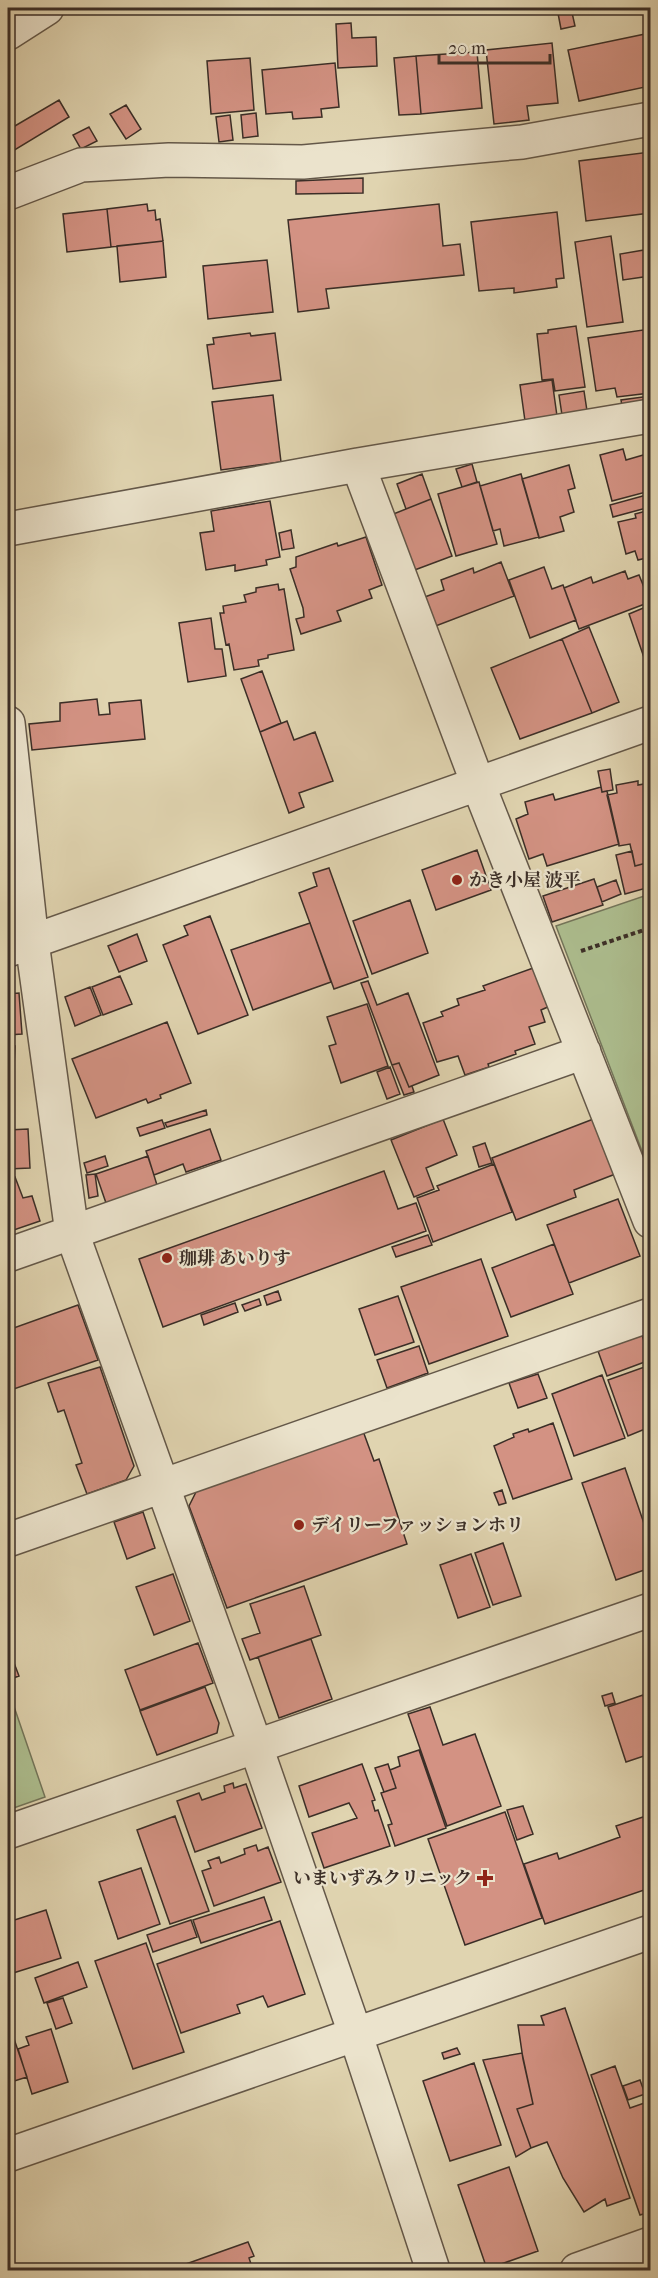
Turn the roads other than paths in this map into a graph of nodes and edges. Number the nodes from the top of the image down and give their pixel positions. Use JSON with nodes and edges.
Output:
{"nodes":[{"id":1,"x":47,"y":8,"type":"edge"},
{"id":2,"x":8,"y":33,"type":"edge"},
{"id":3,"x":651,"y":119,"type":"edge"},
{"id":4,"x":8,"y":193,"type":"edge"},
{"id":5,"x":651,"y":416,"type":"edge"},
{"id":6,"x":358,"y":465,"type":"junction"},
{"id":7,"x":8,"y":529,"type":"edge"},
{"id":8,"x":8,"y":723,"type":"edge"},
{"id":9,"x":651,"y":723,"type":"edge"},
{"id":10,"x":478,"y":784,"type":"junction"},
{"id":11,"x":20,"y":946,"type":"edge"},
{"id":12,"x":584,"y":1052,"type":"junction"},
{"id":13,"x":651,"y":1221,"type":"edge"},
{"id":14,"x":72,"y":1233,"type":"junction"},
{"id":15,"x":8,"y":1255,"type":"edge"},
{"id":16,"x":651,"y":1315,"type":"edge"},
{"id":17,"x":162,"y":1486,"type":"junction"},
{"id":18,"x":8,"y":1540,"type":"edge"},
{"id":19,"x":651,"y":1610,"type":"edge"},
{"id":20,"x":256,"y":1747,"type":"junction"},
{"id":21,"x":8,"y":1832,"type":"edge"},
{"id":22,"x":651,"y":1932,"type":"edge"},
{"id":23,"x":356,"y":2036,"type":"junction"},
{"id":24,"x":8,"y":2155,"type":"edge"},
{"id":25,"x":651,"y":2244,"type":"edge"},
{"id":26,"x":433,"y":2271,"type":"edge"},
{"id":27,"x":577,"y":2271,"type":"edge"}],
"edges":[{"from":1,"to":2,"type":"street"},
{"from":3,"to":4,"type":"street"},
{"from":5,"to":6,"type":"street"},
{"from":6,"to":7,"type":"street"},
{"from":6,"to":10,"type":"street"},
{"from":8,"to":11,"type":"street"},
{"from":9,"to":10,"type":"street"},
{"from":10,"to":11,"type":"street"},
{"from":10,"to":12,"type":"street"},
{"from":11,"to":14,"type":"street"},
{"from":12,"to":13,"type":"street"},
{"from":12,"to":14,"type":"street"},
{"from":14,"to":15,"type":"street"},
{"from":14,"to":17,"type":"street"},
{"from":16,"to":17,"type":"street"},
{"from":17,"to":18,"type":"street"},
{"from":17,"to":20,"type":"street"},
{"from":19,"to":20,"type":"street"},
{"from":20,"to":21,"type":"street"},
{"from":20,"to":23,"type":"street"},
{"from":22,"to":23,"type":"street"},
{"from":23,"to":24,"type":"street"},
{"from":23,"to":26,"type":"street"},
{"from":25,"to":27,"type":"street"}]}
